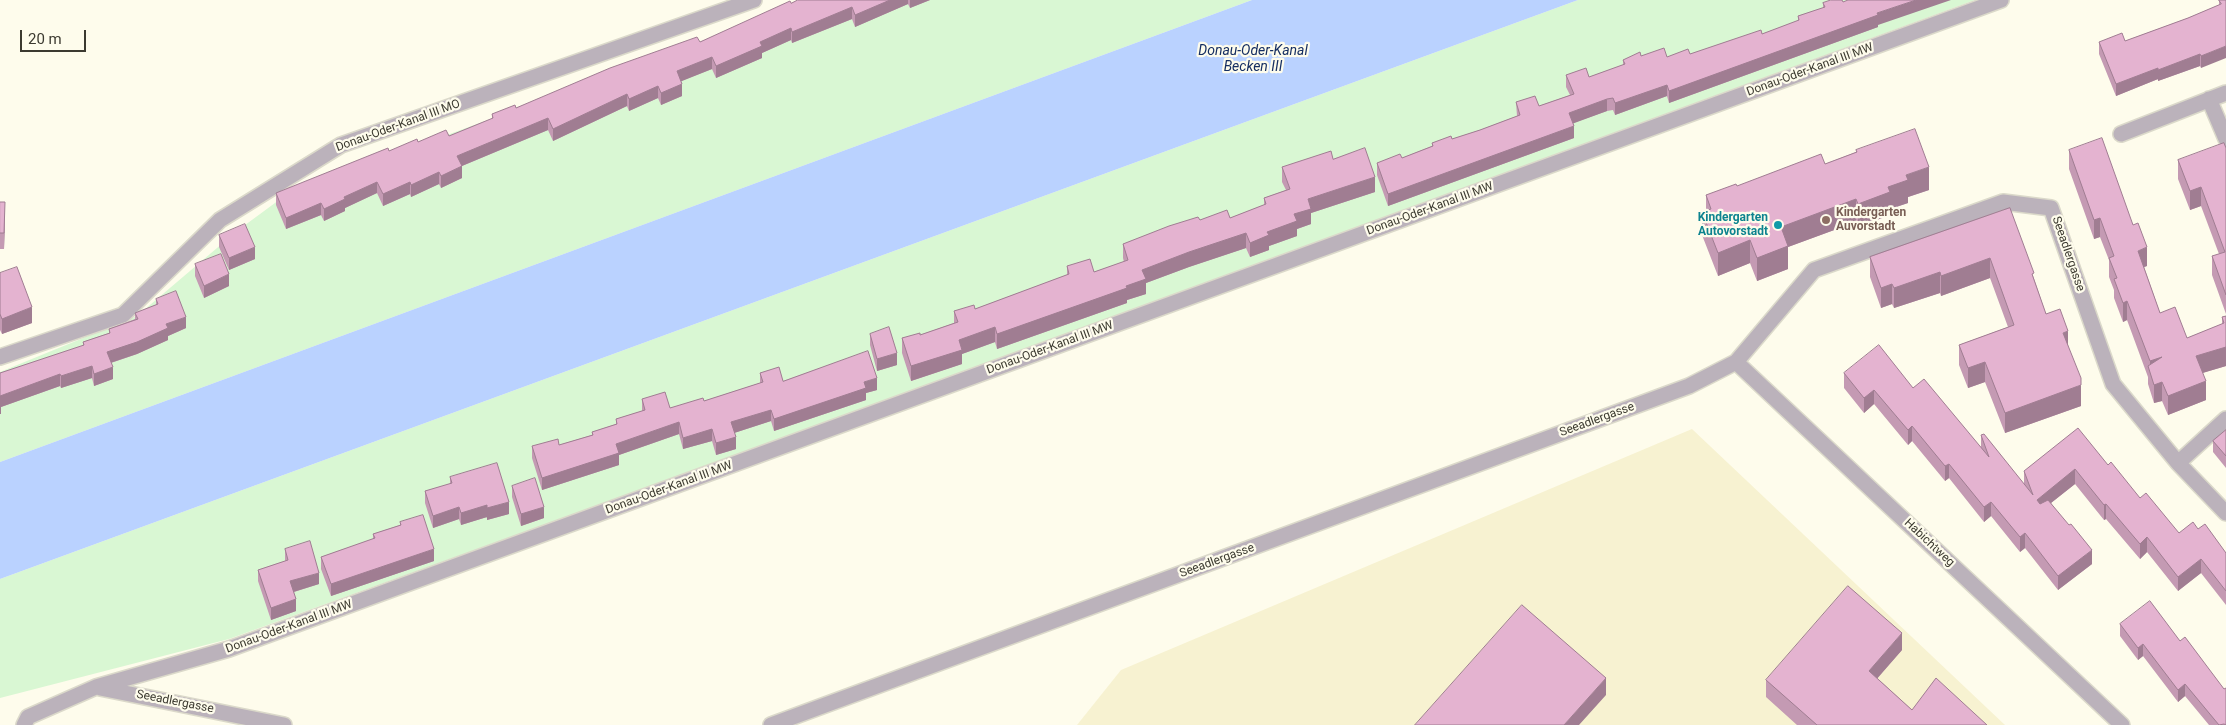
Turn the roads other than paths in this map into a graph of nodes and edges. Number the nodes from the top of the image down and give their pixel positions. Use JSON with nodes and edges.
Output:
{"nodes":[{"id":1,"x":754,"y":0,"type":"edge"},
{"id":2,"x":2001,"y":0,"type":"edge"},
{"id":3,"x":2226,"y":93,"type":"edge"},
{"id":4,"x":2209,"y":99,"type":"junction"},
{"id":5,"x":2121,"y":134,"type":"dead end"},
{"id":6,"x":2226,"y":139,"type":"edge"},
{"id":7,"x":0,"y":357,"type":"edge"},
{"id":8,"x":1736,"y":362,"type":"junction"},
{"id":9,"x":2226,"y":419,"type":"edge"},
{"id":10,"x":2178,"y":464,"type":"junction"},
{"id":11,"x":2226,"y":513,"type":"edge"},
{"id":12,"x":96,"y":687,"type":"junction"},
{"id":13,"x":24,"y":725,"type":"edge"},
{"id":14,"x":284,"y":725,"type":"edge"},
{"id":15,"x":771,"y":725,"type":"edge"},
{"id":16,"x":2122,"y":725,"type":"edge"}],
"edges":[{"from":1,"to":7,"type":"street","name":"Donau-Oder-Kanal III MO"},
{"from":2,"to":12,"type":"street","name":"Donau-Oder-Kanal III MW"},
{"from":3,"to":4,"type":"street"},
{"from":4,"to":5,"type":"street"},
{"from":4,"to":6,"type":"street"},
{"from":8,"to":10,"type":"street","name":"Seeadlergasse"},
{"from":8,"to":15,"type":"street","name":"Seeadlergasse"},
{"from":8,"to":16,"type":"street","name":"Habichtweg"},
{"from":9,"to":10,"type":"street"},
{"from":10,"to":11,"type":"street","name":"Seeadlergasse"},
{"from":12,"to":13,"type":"street","name":"Donau-Oder-Kanal III MW"},
{"from":12,"to":14,"type":"street","name":"Seeadlergasse"}]}
